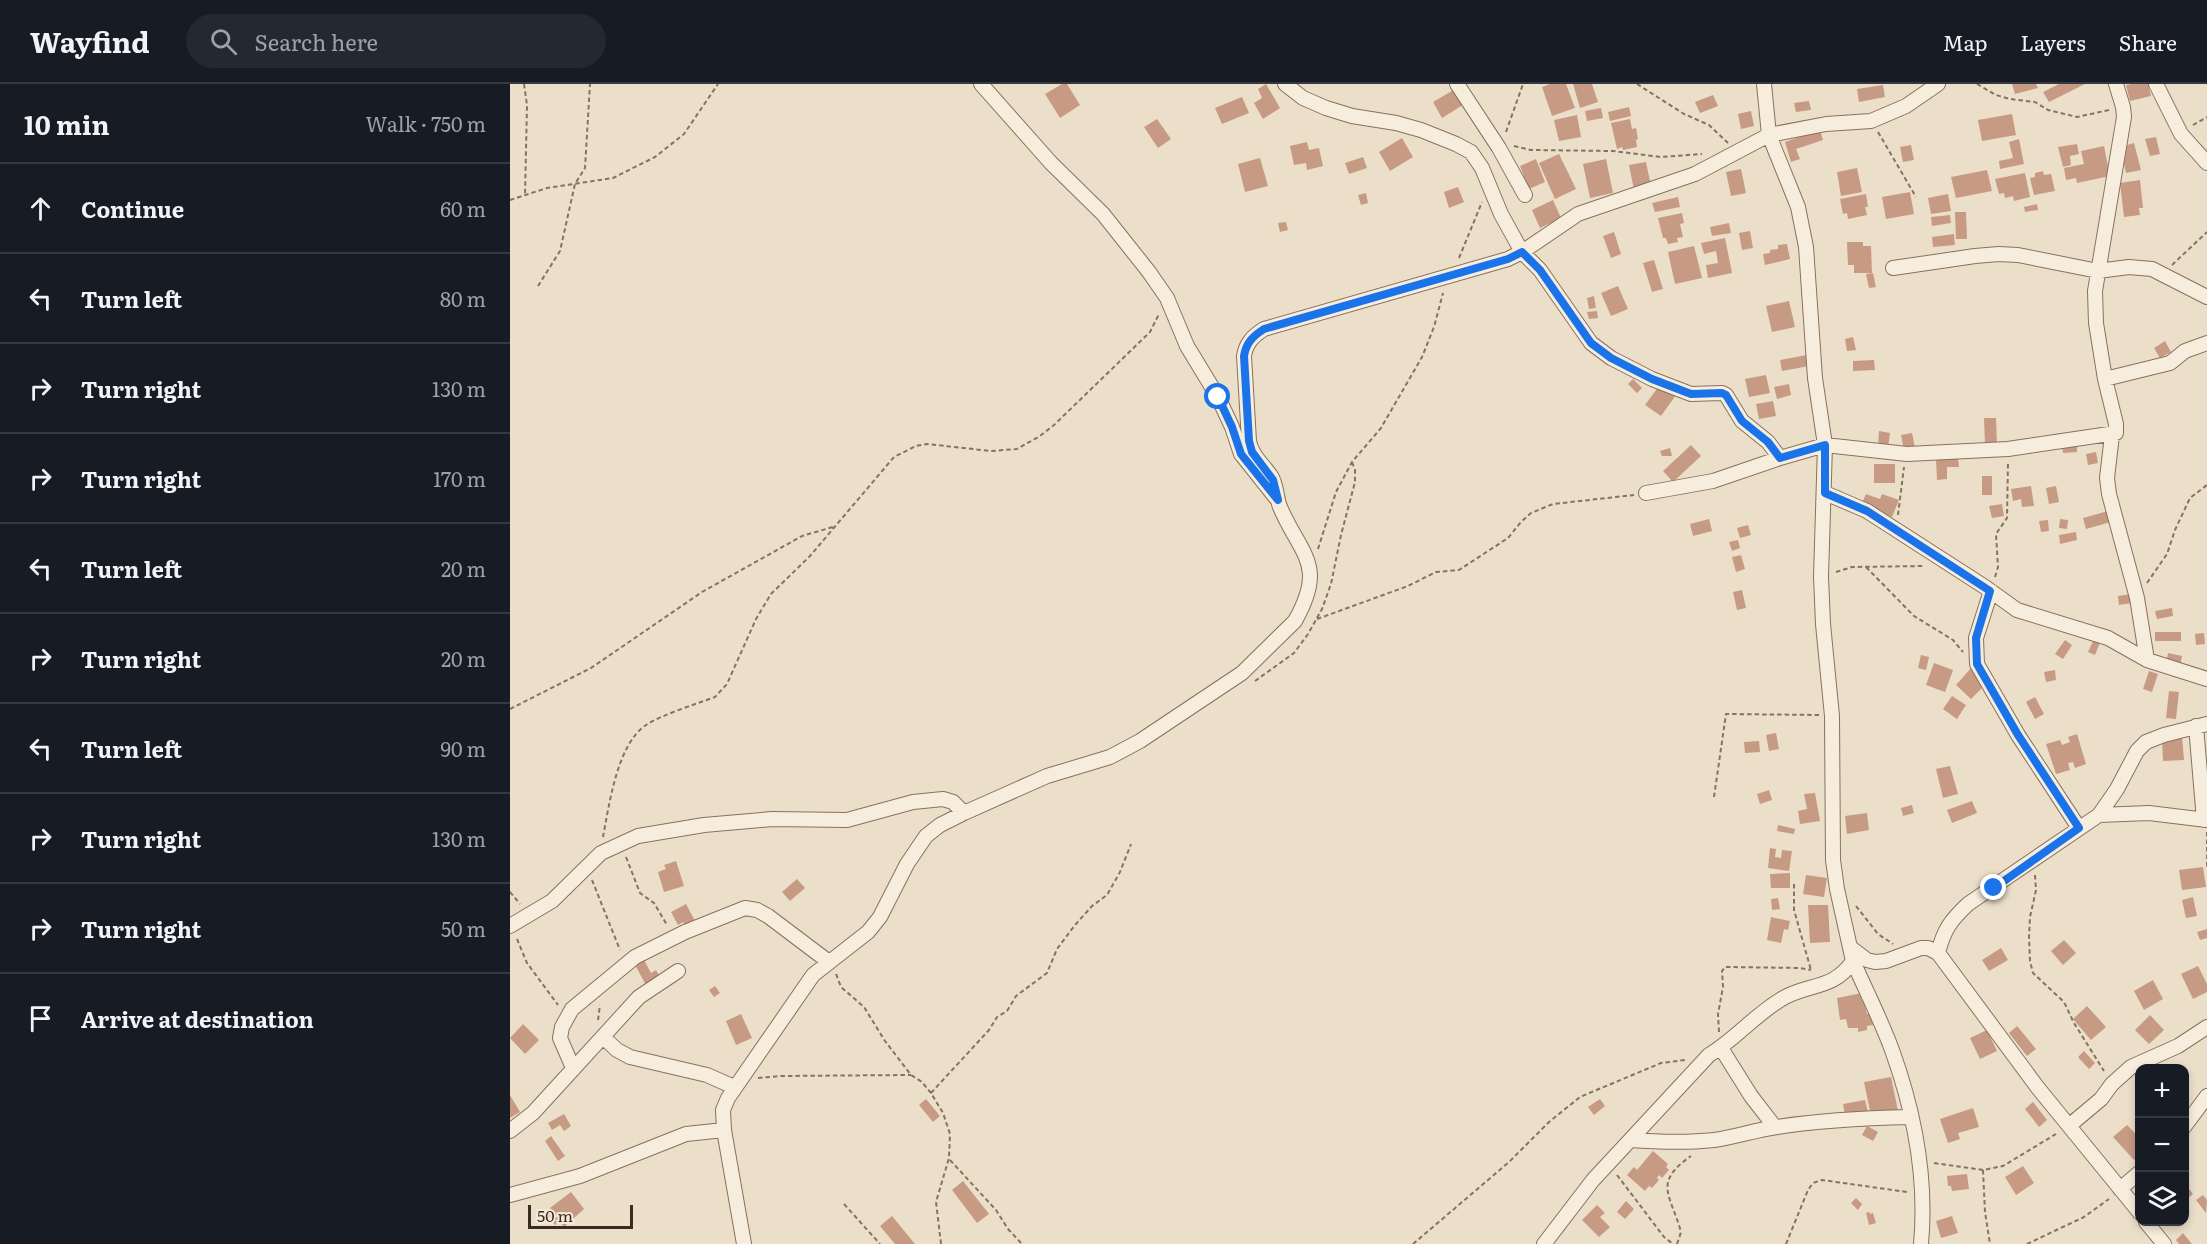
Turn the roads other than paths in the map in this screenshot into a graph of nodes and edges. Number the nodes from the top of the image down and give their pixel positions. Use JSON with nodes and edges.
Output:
{"nodes":[{"id":1,"x":981,"y":84,"type":"edge"},
{"id":2,"x":1285,"y":84,"type":"edge"},
{"id":3,"x":1457,"y":84,"type":"edge"},
{"id":4,"x":1764,"y":84,"type":"edge"},
{"id":5,"x":1938,"y":84,"type":"edge"},
{"id":6,"x":2116,"y":84,"type":"edge"},
{"id":7,"x":2156,"y":84,"type":"edge"},
{"id":8,"x":1769,"y":135,"type":"junction"},
{"id":9,"x":2207,"y":162,"type":"edge"},
{"id":10,"x":1525,"y":195,"type":"dead end"},
{"id":11,"x":1522,"y":252,"type":"junction"},
{"id":12,"x":1893,"y":268,"type":"dead end"},
{"id":13,"x":2097,"y":271,"type":"junction"},
{"id":14,"x":2207,"y":297,"type":"edge"},
{"id":15,"x":2207,"y":343,"type":"edge"},
{"id":16,"x":2104,"y":379,"type":"junction"},
{"id":17,"x":2112,"y":435,"type":"junction"},
{"id":18,"x":1825,"y":445,"type":"junction"},
{"id":19,"x":1780,"y":458,"type":"junction"},
{"id":20,"x":1646,"y":493,"type":"road end"},
{"id":21,"x":1825,"y":493,"type":"junction"},
{"id":22,"x":1278,"y":500,"type":"junction"},
{"id":23,"x":1990,"y":591,"type":"junction"},
{"id":24,"x":2147,"y":660,"type":"junction"},
{"id":25,"x":2207,"y":679,"type":"edge"},
{"id":26,"x":2202,"y":725,"type":"edge"},
{"id":27,"x":964,"y":813,"type":"junction"},
{"id":28,"x":2099,"y":815,"type":"junction"},
{"id":29,"x":2206,"y":824,"type":"edge"},
{"id":30,"x":2079,"y":828,"type":"junction"},
{"id":31,"x":511,"y":925,"type":"edge"},
{"id":32,"x":1850,"y":947,"type":"junction"},
{"id":33,"x":1938,"y":953,"type":"junction"},
{"id":34,"x":829,"y":962,"type":"junction"},
{"id":35,"x":1853,"y":962,"type":"junction"},
{"id":36,"x":678,"y":971,"type":"dead end"},
{"id":37,"x":2207,"y":1028,"type":"edge"},
{"id":38,"x":603,"y":1037,"type":"junction"},
{"id":39,"x":1714,"y":1052,"type":"junction"},
{"id":40,"x":573,"y":1068,"type":"junction"},
{"id":41,"x":737,"y":1083,"type":"junction"},
{"id":42,"x":2207,"y":1096,"type":"edge"},
{"id":43,"x":1911,"y":1117,"type":"junction"},
{"id":44,"x":2189,"y":1120,"type":"edge"},
{"id":45,"x":2070,"y":1125,"type":"junction"},
{"id":46,"x":1775,"y":1127,"type":"junction"},
{"id":47,"x":724,"y":1130,"type":"junction"},
{"id":48,"x":510,"y":1131,"type":"edge"},
{"id":49,"x":1630,"y":1140,"type":"junction"},
{"id":50,"x":2135,"y":1176,"type":"edge"},
{"id":51,"x":2120,"y":1189,"type":"junction"},
{"id":52,"x":510,"y":1194,"type":"edge"},
{"id":53,"x":2135,"y":1208,"type":"edge"},
{"id":54,"x":2150,"y":1226,"type":"edge"},
{"id":55,"x":1556,"y":1231,"type":"junction"},
{"id":56,"x":744,"y":1244,"type":"edge"},
{"id":57,"x":1544,"y":1244,"type":"edge"},
{"id":58,"x":1563,"y":1244,"type":"edge"},
{"id":59,"x":1921,"y":1244,"type":"edge"},
{"id":60,"x":2164,"y":1244,"type":"edge"}],
"edges":[{"from":1,"to":22,"type":"street"},
{"from":2,"to":11,"type":"street"},
{"from":3,"to":10,"type":"street"},
{"from":4,"to":8,"type":"street"},
{"from":5,"to":8,"type":"street"},
{"from":6,"to":13,"type":"street"},
{"from":7,"to":9,"type":"street"},
{"from":8,"to":11,"type":"street"},
{"from":8,"to":18,"type":"street"},
{"from":11,"to":19,"type":"street"},
{"from":11,"to":22,"type":"street"},
{"from":12,"to":13,"type":"street"},
{"from":13,"to":14,"type":"street"},
{"from":13,"to":16,"type":"street"},
{"from":15,"to":16,"type":"street"},
{"from":16,"to":17,"type":"street"},
{"from":17,"to":18,"type":"street"},
{"from":17,"to":24,"type":"street"},
{"from":18,"to":19,"type":"street"},
{"from":18,"to":21,"type":"street"},
{"from":19,"to":20,"type":"street"},
{"from":21,"to":23,"type":"street"},
{"from":21,"to":32,"type":"street"},
{"from":22,"to":27,"type":"street"},
{"from":23,"to":24,"type":"street"},
{"from":23,"to":30,"type":"street"},
{"from":24,"to":25,"type":"street"},
{"from":26,"to":28,"type":"street"},
{"from":26,"to":29,"type":"street"},
{"from":27,"to":31,"type":"street"},
{"from":27,"to":34,"type":"street"},
{"from":28,"to":29,"type":"street"},
{"from":28,"to":30,"type":"street"},
{"from":30,"to":33,"type":"street"},
{"from":32,"to":33,"type":"street"},
{"from":32,"to":35,"type":"street"},
{"from":33,"to":45,"type":"street"},
{"from":34,"to":40,"type":"street"},
{"from":34,"to":41,"type":"street"},
{"from":35,"to":39,"type":"street"},
{"from":35,"to":43,"type":"street"},
{"from":36,"to":38,"type":"street"},
{"from":37,"to":45,"type":"street"},
{"from":38,"to":40,"type":"street"},
{"from":38,"to":41,"type":"street"},
{"from":39,"to":46,"type":"street"},
{"from":39,"to":49,"type":"street"},
{"from":40,"to":48,"type":"street"},
{"from":41,"to":47,"type":"street"},
{"from":42,"to":44,"type":"street"},
{"from":43,"to":46,"type":"street"},
{"from":43,"to":59,"type":"street"},
{"from":45,"to":51,"type":"street"},
{"from":46,"to":49,"type":"street"},
{"from":47,"to":52,"type":"street"},
{"from":47,"to":56,"type":"street"},
{"from":49,"to":55,"type":"street"},
{"from":50,"to":51,"type":"street"},
{"from":51,"to":53,"type":"street"},
{"from":54,"to":60,"type":"street"},
{"from":55,"to":57,"type":"street"},
{"from":55,"to":58,"type":"street"}]}
